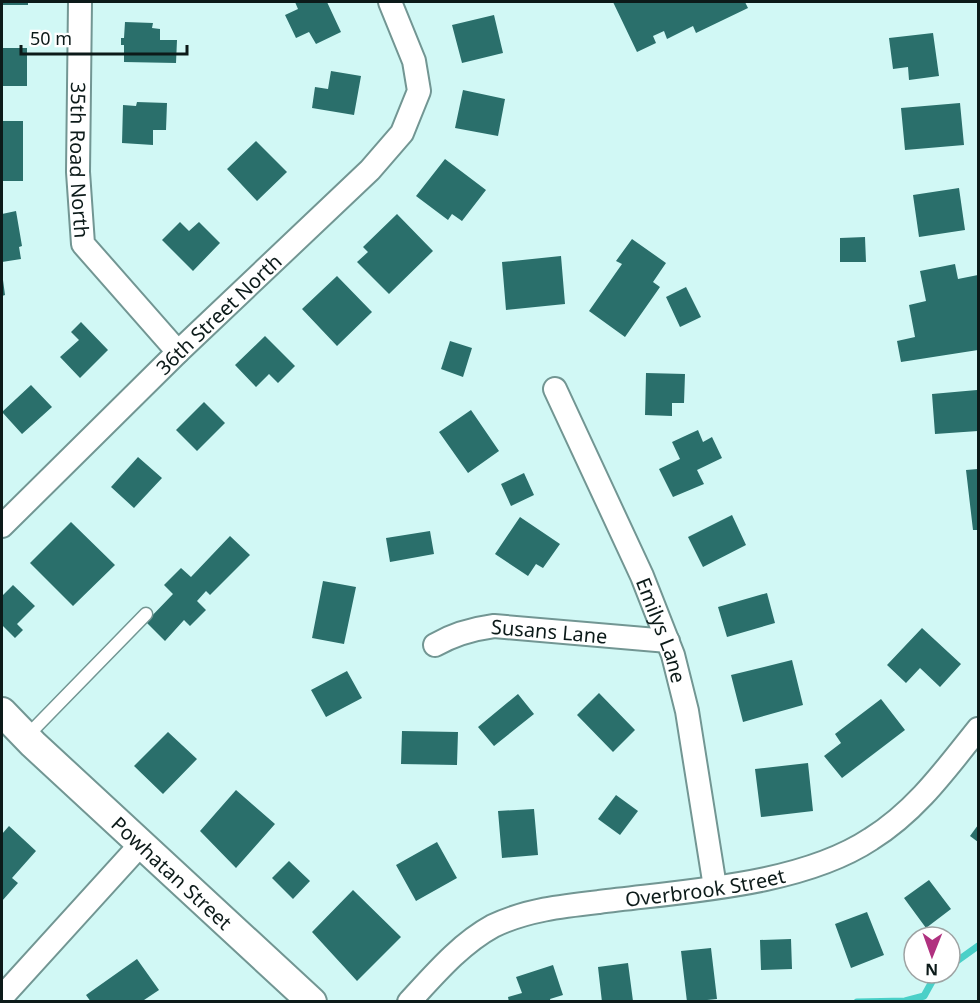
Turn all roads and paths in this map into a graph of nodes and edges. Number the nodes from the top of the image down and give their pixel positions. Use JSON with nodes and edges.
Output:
{"nodes":[{"id":1,"x":80,"y":2,"type":"edge"},
{"id":2,"x":390,"y":2,"type":"edge"},
{"id":3,"x":178,"y":352,"type":"junction"},
{"id":4,"x":555,"y":389,"type":"dead end"},
{"id":5,"x":2,"y":526,"type":"edge"},
{"id":6,"x":146,"y":614,"type":"dead end"},
{"id":7,"x":668,"y":641,"type":"junction"},
{"id":8,"x":435,"y":645,"type":"dead end"},
{"id":9,"x":2,"y":712,"type":"edge"},
{"id":10,"x":978,"y":729,"type":"edge"},
{"id":11,"x":29,"y":740,"type":"junction"},
{"id":12,"x":141,"y":844,"type":"junction"},
{"id":13,"x":715,"y":886,"type":"junction"},
{"id":14,"x":2,"y":997,"type":"edge"},
{"id":15,"x":312,"y":1002,"type":"edge"},
{"id":16,"x":409,"y":1002,"type":"edge"}],
"edges":[{"from":1,"to":3,"type":"street","name":"35th Road North"},
{"from":2,"to":3,"type":"street","name":"36th Street North"},
{"from":3,"to":5,"type":"street","name":"36th Street North"},
{"from":4,"to":7,"type":"street","name":"Emilys Lane"},
{"from":6,"to":11,"type":"lane"},
{"from":7,"to":8,"type":"street","name":"Susans Lane"},
{"from":7,"to":13,"type":"street","name":"Emilys Lane"},
{"from":9,"to":11,"type":"street","name":"Powhatan Street"},
{"from":10,"to":13,"type":"street","name":"Overbrook Street"},
{"from":11,"to":12,"type":"street","name":"Powhatan Street"},
{"from":12,"to":14,"type":"street"},
{"from":12,"to":15,"type":"street","name":"Powhatan Street"},
{"from":13,"to":16,"type":"street","name":"Overbrook Street"}]}
